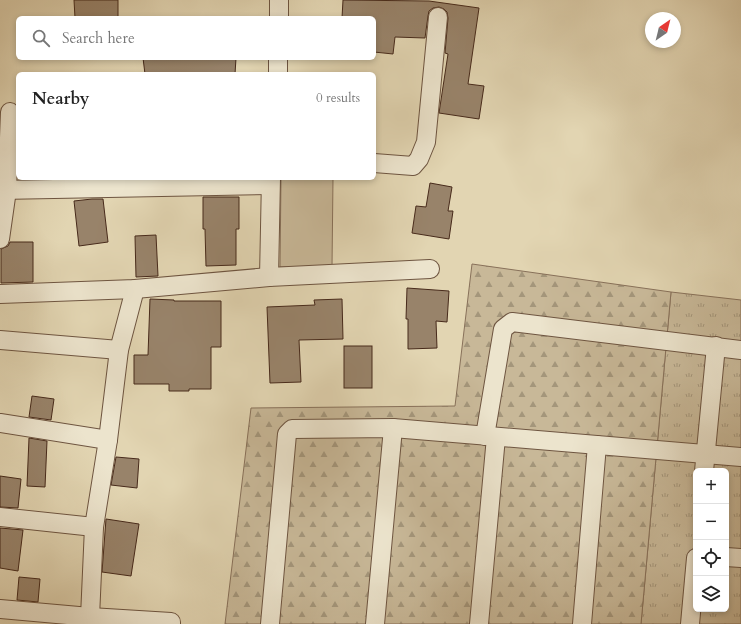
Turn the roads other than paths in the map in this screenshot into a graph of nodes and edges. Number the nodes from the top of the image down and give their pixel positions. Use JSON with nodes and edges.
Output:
{"nodes":[{"id":1,"x":279,"y":0,"type":"edge"},
{"id":2,"x":279,"y":16,"type":"edge"},
{"id":3,"x":438,"y":17,"type":"dead end"},
{"id":4,"x":278,"y":60,"type":"edge"},
{"id":5,"x":278,"y":72,"type":"edge"},
{"id":6,"x":9,"y":112,"type":"edge"},
{"id":7,"x":376,"y":163,"type":"edge"},
{"id":8,"x":270,"y":182,"type":"edge"},
{"id":9,"x":4,"y":190,"type":"edge"},
{"id":10,"x":0,"y":239,"type":"edge"},
{"id":11,"x":430,"y":269,"type":"dead end"},
{"id":12,"x":269,"y":277,"type":"junction"},
{"id":13,"x":135,"y":290,"type":"junction"},
{"id":14,"x":0,"y":294,"type":"edge"},
{"id":15,"x":0,"y":340,"type":"edge"},
{"id":16,"x":716,"y":346,"type":"junction"},
{"id":17,"x":119,"y":350,"type":"junction"},
{"id":18,"x":741,"y":350,"type":"edge"},
{"id":19,"x":0,"y":423,"type":"edge"},
{"id":20,"x":393,"y":428,"type":"junction"},
{"id":21,"x":491,"y":436,"type":"junction"},
{"id":22,"x":108,"y":440,"type":"junction"},
{"id":23,"x":597,"y":445,"type":"junction"},
{"id":24,"x":741,"y":456,"type":"edge"},
{"id":25,"x":705,"y":462,"type":"edge"},
{"id":26,"x":0,"y":517,"type":"edge"},
{"id":27,"x":94,"y":527,"type":"junction"},
{"id":28,"x":729,"y":557,"type":"edge"},
{"id":29,"x":741,"y":558,"type":"edge"},
{"id":30,"x":694,"y":576,"type":"edge"},
{"id":31,"x":0,"y":609,"type":"edge"},
{"id":32,"x":90,"y":617,"type":"junction"},
{"id":33,"x":171,"y":624,"type":"edge"},
{"id":34,"x":270,"y":624,"type":"edge"},
{"id":35,"x":375,"y":624,"type":"edge"},
{"id":36,"x":479,"y":624,"type":"edge"},
{"id":37,"x":582,"y":624,"type":"edge"},
{"id":38,"x":690,"y":624,"type":"edge"}],
"edges":[{"from":1,"to":2,"type":"street"},
{"from":3,"to":7,"type":"street"},
{"from":4,"to":5,"type":"street"},
{"from":6,"to":9,"type":"street"},
{"from":8,"to":9,"type":"street"},
{"from":8,"to":12,"type":"street"},
{"from":9,"to":10,"type":"street"},
{"from":11,"to":12,"type":"street"},
{"from":12,"to":13,"type":"street"},
{"from":13,"to":14,"type":"street"},
{"from":13,"to":17,"type":"street"},
{"from":15,"to":17,"type":"street"},
{"from":16,"to":18,"type":"street"},
{"from":16,"to":21,"type":"street"},
{"from":16,"to":25,"type":"street"},
{"from":17,"to":22,"type":"street"},
{"from":19,"to":22,"type":"street"},
{"from":20,"to":21,"type":"street"},
{"from":20,"to":34,"type":"street"},
{"from":20,"to":35,"type":"street"},
{"from":21,"to":23,"type":"street"},
{"from":21,"to":36,"type":"street"},
{"from":22,"to":27,"type":"street"},
{"from":23,"to":25,"type":"street"},
{"from":23,"to":37,"type":"street"},
{"from":24,"to":25,"type":"street"},
{"from":26,"to":27,"type":"street"},
{"from":27,"to":32,"type":"street"},
{"from":28,"to":29,"type":"street"},
{"from":30,"to":38,"type":"street"},
{"from":31,"to":32,"type":"street"},
{"from":32,"to":33,"type":"street"}]}
